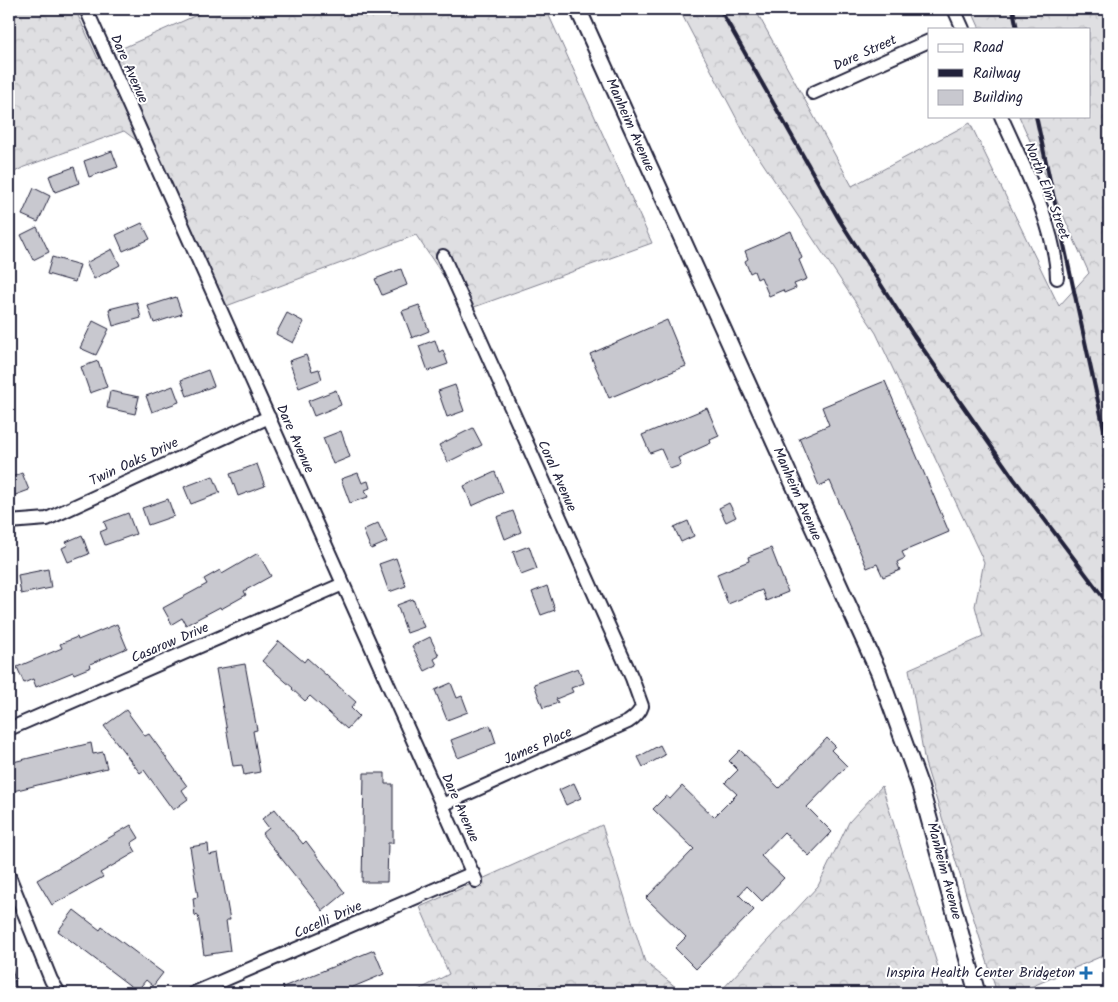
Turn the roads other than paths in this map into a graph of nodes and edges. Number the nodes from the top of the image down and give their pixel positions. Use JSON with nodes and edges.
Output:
{"nodes":[{"id":1,"x":86,"y":9,"type":"edge"},
{"id":2,"x":578,"y":9,"type":"edge"},
{"id":3,"x":954,"y":9,"type":"edge"},
{"id":4,"x":961,"y":28,"type":"edge"},
{"id":5,"x":928,"y":41,"type":"edge"},
{"id":6,"x":813,"y":93,"type":"dead end"},
{"id":7,"x":1002,"y":118,"type":"edge"},
{"id":8,"x":443,"y":256,"type":"dead end"},
{"id":9,"x":1057,"y":278,"type":"dead end"},
{"id":10,"x":269,"y":417,"type":"junction"},
{"id":11,"x":9,"y":522,"type":"edge"},
{"id":12,"x":344,"y":584,"type":"junction"},
{"id":13,"x":641,"y":710,"type":"joint"},
{"id":14,"x":9,"y":729,"type":"edge"},
{"id":15,"x":442,"y":805,"type":"junction"},
{"id":16,"x":9,"y":876,"type":"edge"},
{"id":17,"x":475,"y":877,"type":"joint"},
{"id":18,"x":59,"y":993,"type":"edge"},
{"id":19,"x":194,"y":993,"type":"edge"},
{"id":20,"x":977,"y":993,"type":"edge"}],
"edges":[{"from":1,"to":10,"type":"street","name":"Dare Avenue"},
{"from":2,"to":20,"type":"street","name":"Manheim Avenue"},
{"from":3,"to":4,"type":"street"},
{"from":5,"to":6,"type":"street","name":"Dare Street"},
{"from":7,"to":9,"type":"street","name":"North Elm Street"},
{"from":8,"to":13,"type":"street","name":"Coral Avenue"},
{"from":10,"to":11,"type":"street","name":"Twin Oaks Drive"},
{"from":10,"to":12,"type":"street","name":"Dare Avenue"},
{"from":12,"to":14,"type":"street","name":"Casarow Drive"},
{"from":12,"to":15,"type":"street","name":"Dare Avenue"},
{"from":13,"to":15,"type":"street","name":"James Place"},
{"from":15,"to":17,"type":"street","name":"Dare Avenue"},
{"from":16,"to":18,"type":"street"},
{"from":17,"to":19,"type":"street","name":"Cocelli Drive"}]}
